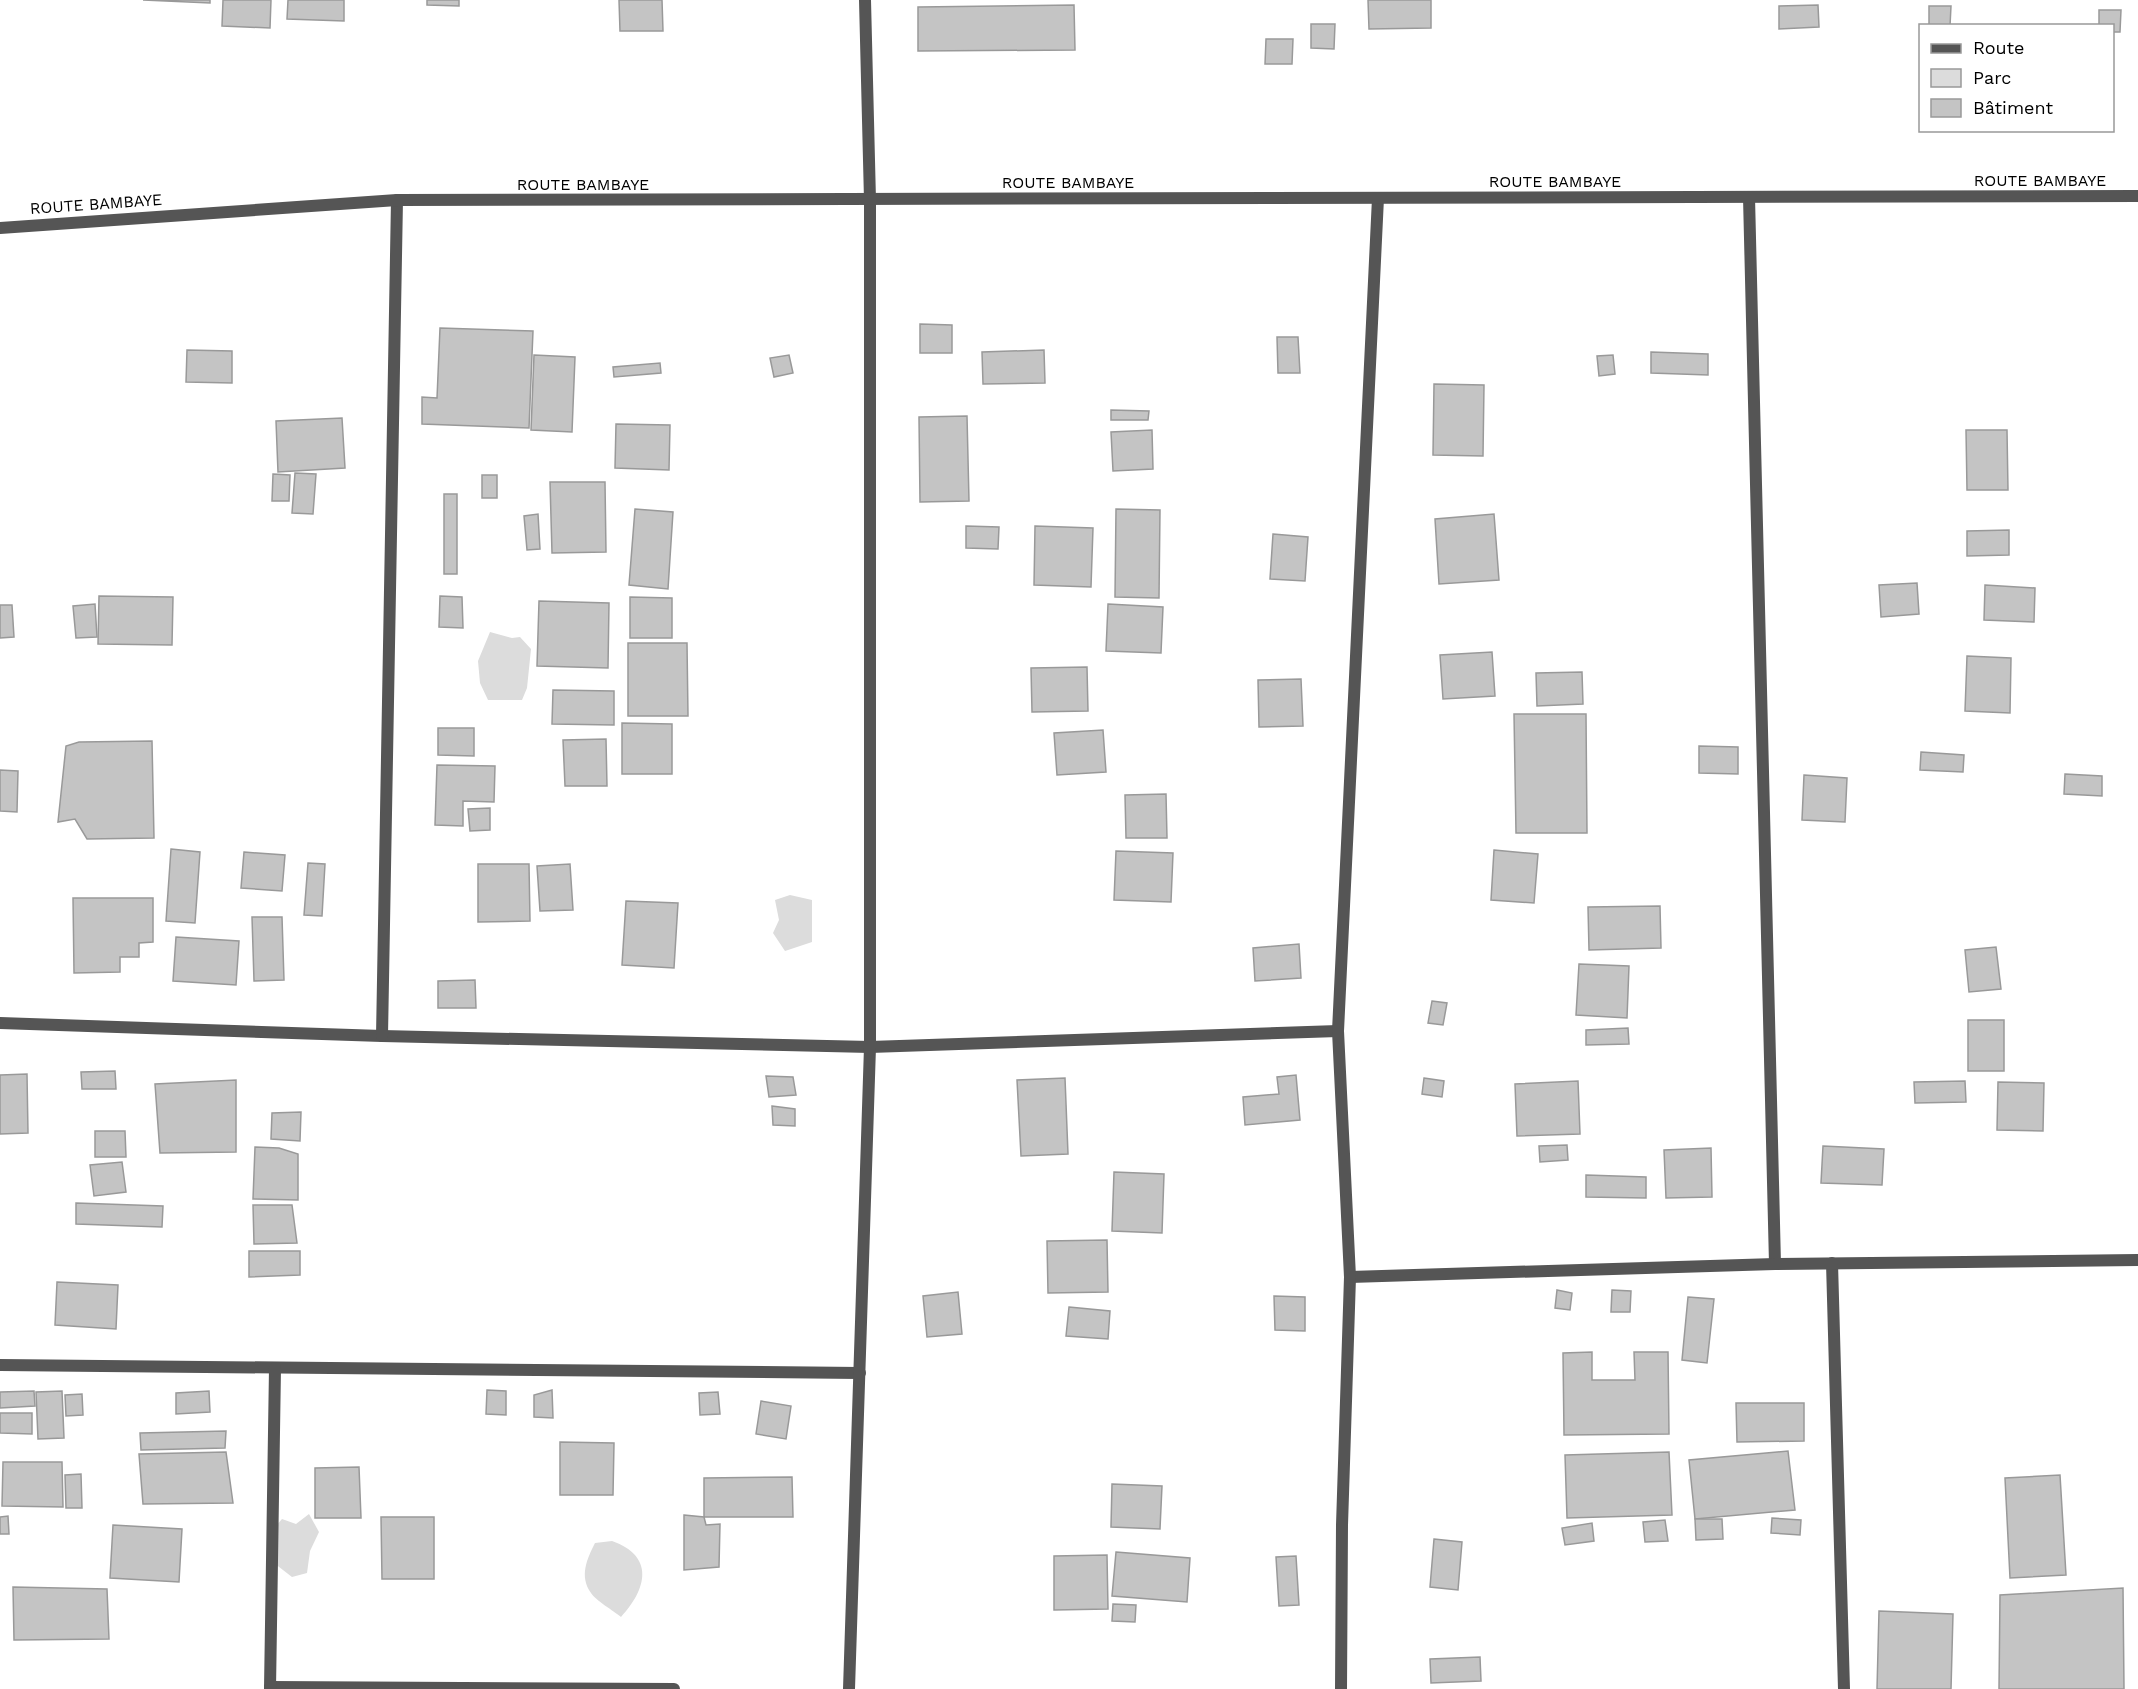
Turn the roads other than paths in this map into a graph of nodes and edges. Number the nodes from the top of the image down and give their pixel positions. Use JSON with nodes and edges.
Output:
{"nodes":[{"id":1,"x":865,"y":0,"type":"edge"},
{"id":2,"x":2138,"y":196,"type":"edge"},
{"id":3,"x":1749,"y":197,"type":"junction"},
{"id":4,"x":1378,"y":198,"type":"junction"},
{"id":5,"x":397,"y":200,"type":"junction"},
{"id":6,"x":870,"y":200,"type":"junction"},
{"id":7,"x":0,"y":228,"type":"edge"},
{"id":8,"x":0,"y":1023,"type":"edge"},
{"id":9,"x":1338,"y":1031,"type":"junction"},
{"id":10,"x":382,"y":1036,"type":"junction"},
{"id":11,"x":870,"y":1047,"type":"junction"},
{"id":12,"x":2138,"y":1260,"type":"edge"},
{"id":13,"x":1775,"y":1263,"type":"junction"},
{"id":14,"x":1832,"y":1263,"type":"junction"},
{"id":15,"x":1350,"y":1277,"type":"junction"},
{"id":16,"x":0,"y":1365,"type":"edge"},
{"id":17,"x":275,"y":1368,"type":"junction"},
{"id":18,"x":860,"y":1373,"type":"junction"},
{"id":19,"x":270,"y":1688,"type":"edge"},
{"id":20,"x":674,"y":1689,"type":"edge"},
{"id":21,"x":849,"y":1689,"type":"edge"},
{"id":22,"x":1341,"y":1689,"type":"edge"},
{"id":23,"x":1844,"y":1689,"type":"edge"}],
"edges":[{"from":1,"to":6,"type":"street"},
{"from":2,"to":3,"type":"street","name":"ROUTE BAMBAYE"},
{"from":3,"to":4,"type":"street","name":"ROUTE BAMBAYE"},
{"from":3,"to":13,"type":"street"},
{"from":4,"to":6,"type":"street","name":"ROUTE BAMBAYE"},
{"from":4,"to":9,"type":"street"},
{"from":5,"to":6,"type":"street","name":"ROUTE BAMBAYE"},
{"from":5,"to":7,"type":"street","name":"ROUTE BAMBAYE"},
{"from":5,"to":10,"type":"street"},
{"from":6,"to":11,"type":"street"},
{"from":8,"to":10,"type":"street"},
{"from":9,"to":11,"type":"street"},
{"from":9,"to":15,"type":"street"},
{"from":10,"to":11,"type":"street"},
{"from":11,"to":18,"type":"street"},
{"from":12,"to":14,"type":"street"},
{"from":13,"to":14,"type":"street"},
{"from":13,"to":15,"type":"street"},
{"from":14,"to":23,"type":"street"},
{"from":15,"to":22,"type":"street"},
{"from":16,"to":17,"type":"street"},
{"from":17,"to":18,"type":"street"},
{"from":17,"to":19,"type":"street"},
{"from":18,"to":21,"type":"street"},
{"from":19,"to":20,"type":"street"}]}
